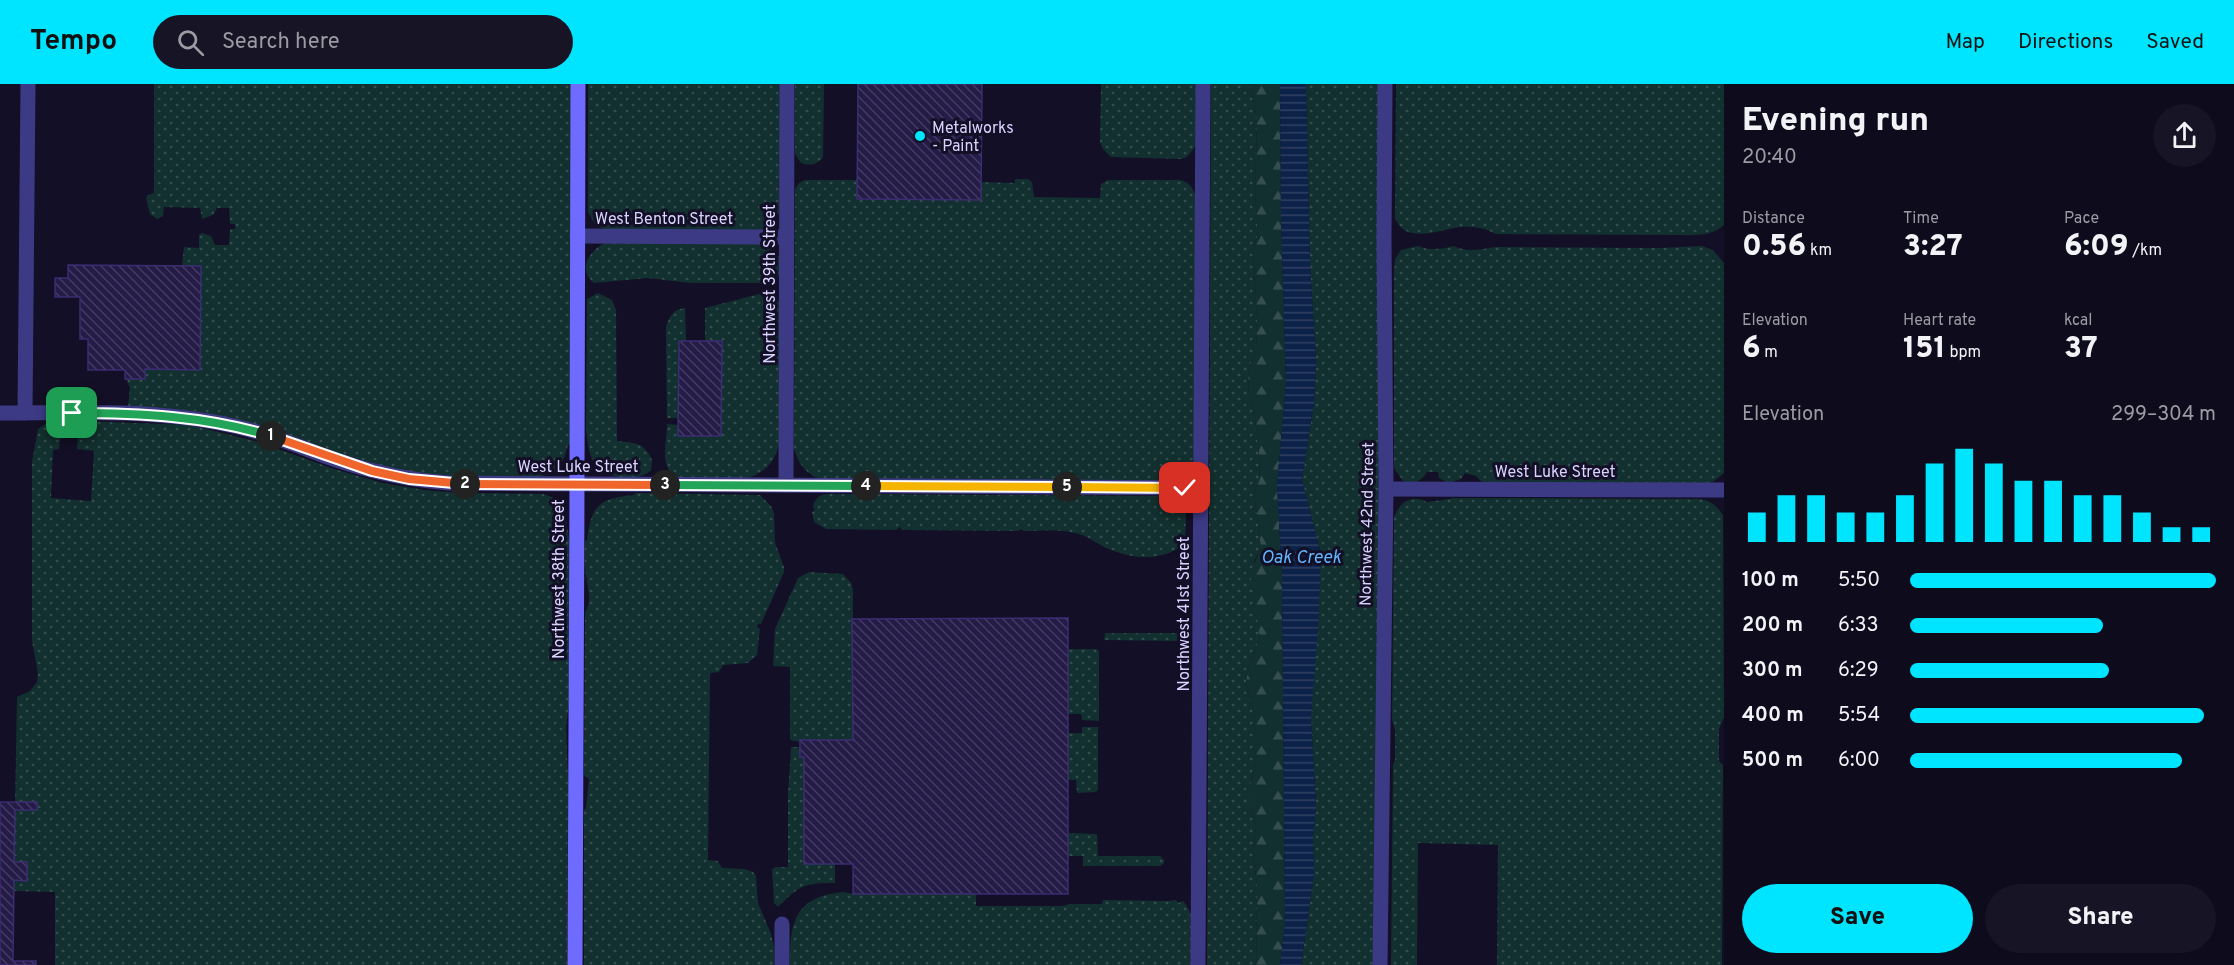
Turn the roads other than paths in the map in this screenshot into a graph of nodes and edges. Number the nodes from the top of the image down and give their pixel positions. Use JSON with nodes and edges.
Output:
{"nodes":[{"id":1,"x":28,"y":84,"type":"edge"},
{"id":2,"x":578,"y":84,"type":"edge"},
{"id":3,"x":787,"y":84,"type":"edge"},
{"id":4,"x":1203,"y":84,"type":"edge"},
{"id":5,"x":1385,"y":84,"type":"edge"},
{"id":6,"x":577,"y":236,"type":"junction"},
{"id":7,"x":787,"y":237,"type":"junction"},
{"id":8,"x":0,"y":413,"type":"edge"},
{"id":9,"x":25,"y":413,"type":"junction"},
{"id":10,"x":576,"y":484,"type":"junction"},
{"id":11,"x":786,"y":485,"type":"junction"},
{"id":12,"x":1202,"y":488,"type":"junction"},
{"id":13,"x":1386,"y":489,"type":"junction"},
{"id":14,"x":1724,"y":490,"type":"edge"},
{"id":15,"x":782,"y":924,"type":"dead end"},
{"id":16,"x":574,"y":965,"type":"edge"},
{"id":17,"x":782,"y":965,"type":"edge"},
{"id":18,"x":1198,"y":965,"type":"edge"},
{"id":19,"x":1380,"y":965,"type":"edge"}],
"edges":[{"from":1,"to":9,"type":"street"},
{"from":2,"to":6,"type":"street","name":"Northwest 38th Street"},
{"from":3,"to":7,"type":"street","name":"Northwest 39th Street"},
{"from":4,"to":12,"type":"street","name":"Northwest 41st Street"},
{"from":5,"to":13,"type":"street","name":"Northwest 42nd Street"},
{"from":6,"to":7,"type":"street","name":"West Benton Street"},
{"from":6,"to":10,"type":"street","name":"Northwest 38th Street"},
{"from":7,"to":11,"type":"street","name":"Northwest 39th Street"},
{"from":8,"to":9,"type":"street","name":"West Luke Street"},
{"from":9,"to":10,"type":"street","name":"West Luke Street"},
{"from":10,"to":11,"type":"street","name":"West Luke Street"},
{"from":10,"to":16,"type":"street","name":"Northwest 38th Street"},
{"from":11,"to":12,"type":"street","name":"West Luke Street"},
{"from":12,"to":18,"type":"street","name":"Northwest 41st Street"},
{"from":13,"to":14,"type":"street","name":"West Luke Street"},
{"from":13,"to":19,"type":"street","name":"Northwest 42nd Street"},
{"from":15,"to":17,"type":"street"}]}
